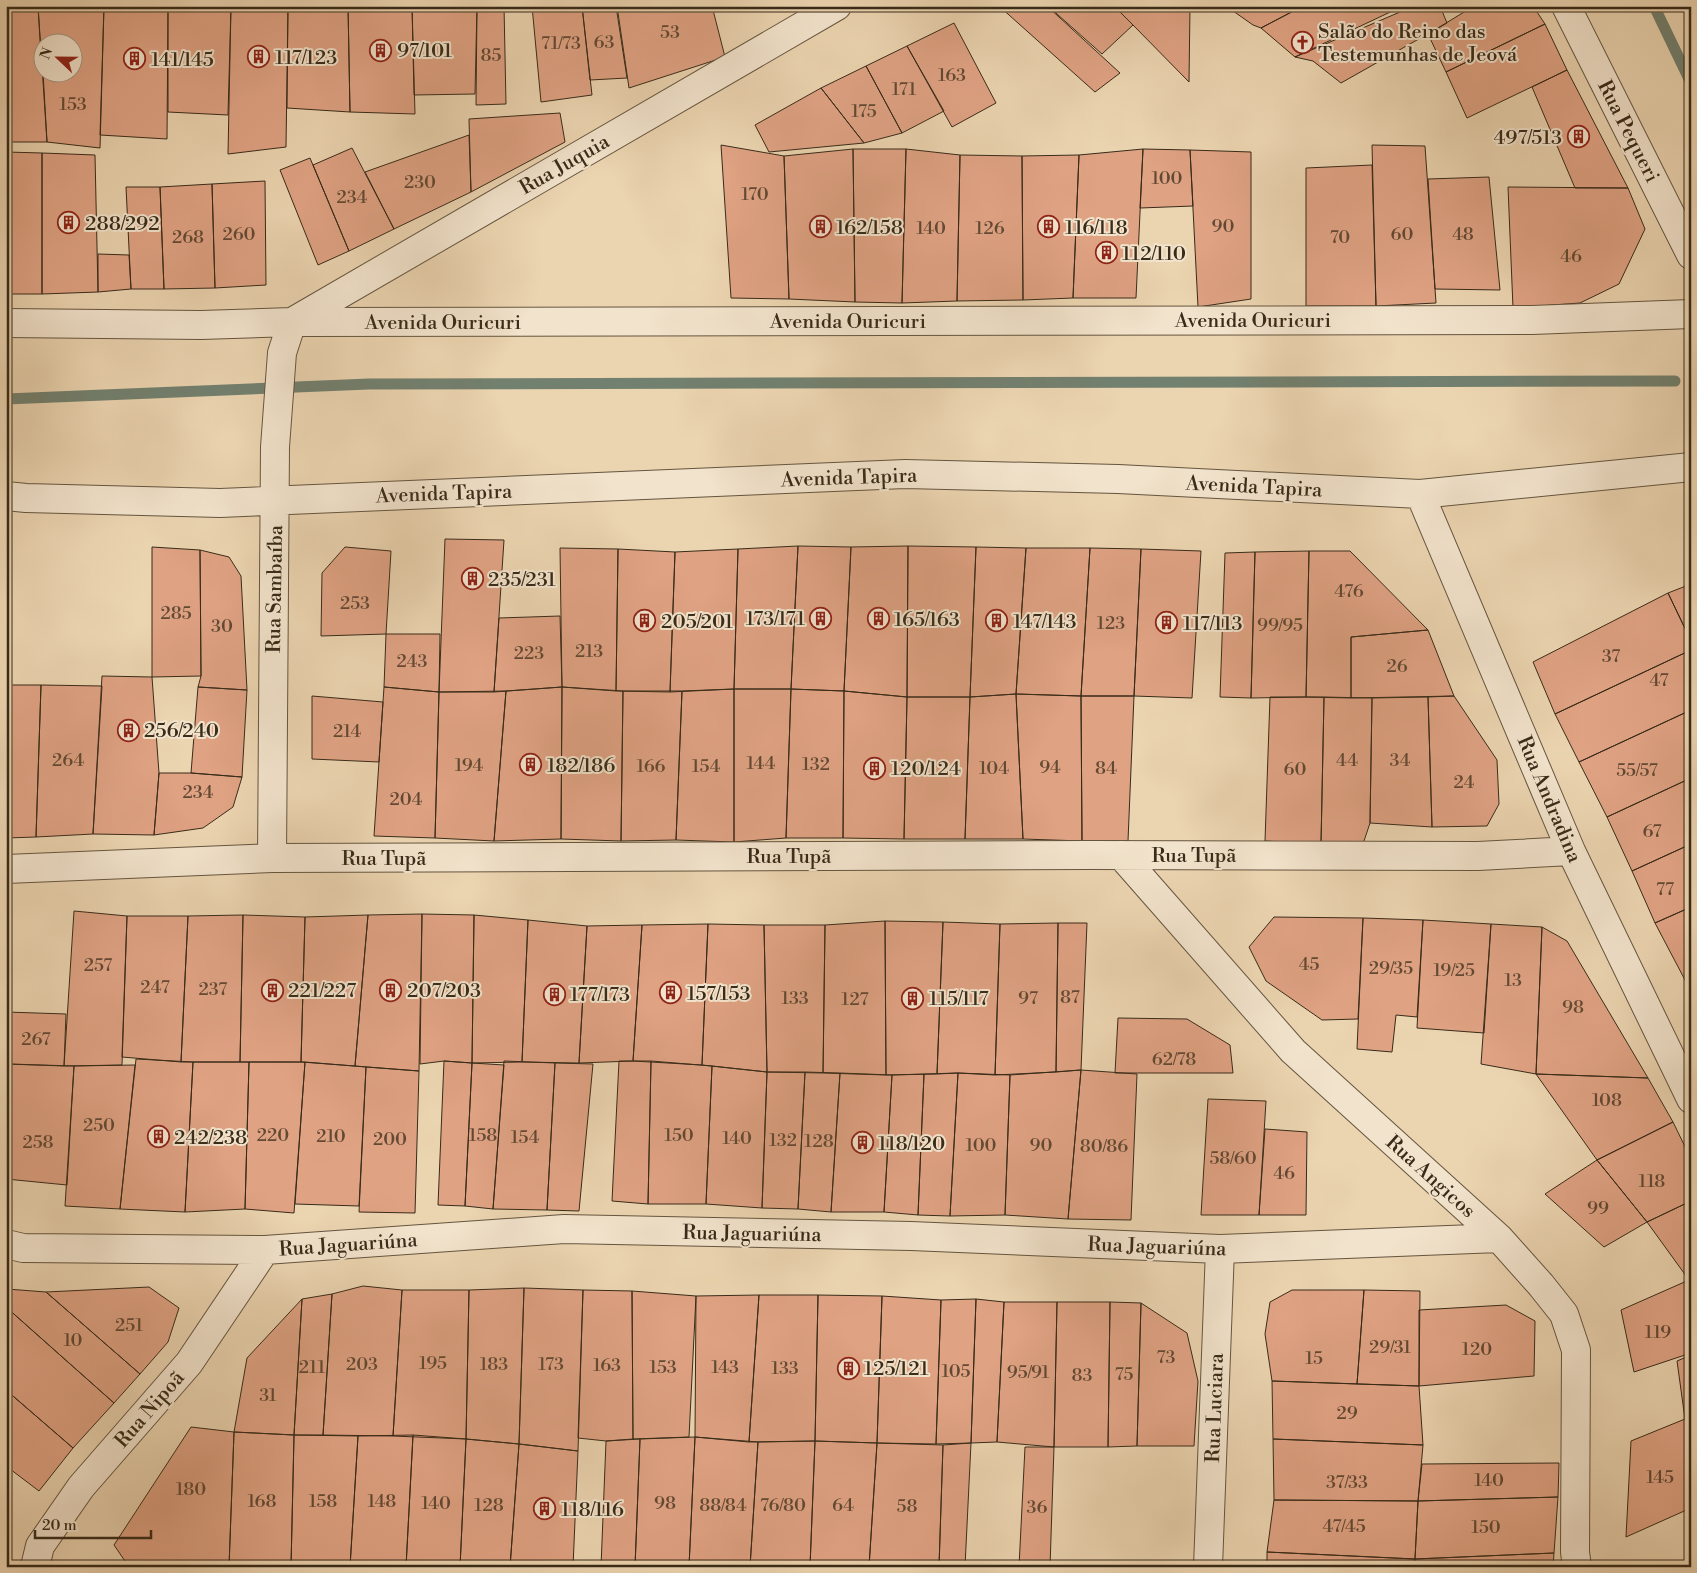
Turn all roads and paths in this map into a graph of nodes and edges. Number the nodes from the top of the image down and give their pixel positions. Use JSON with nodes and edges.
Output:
{"nodes":[{"id":1,"x":837,"y":6,"type":"edge"},
{"id":2,"x":1566,"y":6,"type":"edge"},
{"id":3,"x":1691,"y":255,"type":"edge"},
{"id":4,"x":1691,"y":314,"type":"edge"},
{"id":5,"x":292,"y":322,"type":"junction"},
{"id":6,"x":6,"y":323,"type":"edge"},
{"id":7,"x":1691,"y":467,"type":"edge"},
{"id":8,"x":1420,"y":494,"type":"junction"},
{"id":9,"x":6,"y":496,"type":"edge"},
{"id":10,"x":275,"y":500,"type":"junction"},
{"id":11,"x":1571,"y":851,"type":"junction"},
{"id":12,"x":1121,"y":855,"type":"junction"},
{"id":13,"x":272,"y":858,"type":"junction"},
{"id":14,"x":6,"y":869,"type":"edge"},
{"id":15,"x":1691,"y":1099,"type":"edge"},
{"id":16,"x":1499,"y":1238,"type":"junction"},
{"id":17,"x":6,"y":1244,"type":"edge"},
{"id":18,"x":265,"y":1250,"type":"junction"},
{"id":19,"x":1220,"y":1250,"type":"junction"},
{"id":20,"x":36,"y":1567,"type":"edge"},
{"id":21,"x":1208,"y":1567,"type":"edge"},
{"id":22,"x":1576,"y":1567,"type":"edge"}],
"edges":[{"from":1,"to":5,"type":"street","name":"Rua Juquia"},
{"from":2,"to":3,"type":"street","name":"Rua Pequeri"},
{"from":4,"to":5,"type":"street","name":"Avenida Ouricuri"},
{"from":5,"to":6,"type":"street","name":"Avenida Ouricuri"},
{"from":5,"to":10,"type":"street","name":"Rua Sambaíba"},
{"from":7,"to":8,"type":"street","name":"Avenida Tapira"},
{"from":8,"to":10,"type":"street","name":"Avenida Tapira"},
{"from":8,"to":11,"type":"street","name":"Rua Andradina"},
{"from":9,"to":10,"type":"street","name":"Avenida Tapira"},
{"from":10,"to":13,"type":"street","name":"Rua Sambaíba"},
{"from":11,"to":12,"type":"street","name":"Rua Tupã"},
{"from":11,"to":15,"type":"street","name":"Rua Andradina"},
{"from":12,"to":13,"type":"street","name":"Rua Tupã"},
{"from":12,"to":16,"type":"street","name":"Rua Angicos"},
{"from":13,"to":14,"type":"street","name":"Rua Tupã"},
{"from":16,"to":19,"type":"street","name":"Rua Jaguariúna"},
{"from":16,"to":22,"type":"street","name":"Rua Angicos"},
{"from":17,"to":18,"type":"street","name":"Rua Jaguariúna"},
{"from":18,"to":19,"type":"street","name":"Rua Jaguariúna"},
{"from":18,"to":20,"type":"street","name":"Rua Nipoã"},
{"from":19,"to":21,"type":"street","name":"Rua Luciara"}]}
